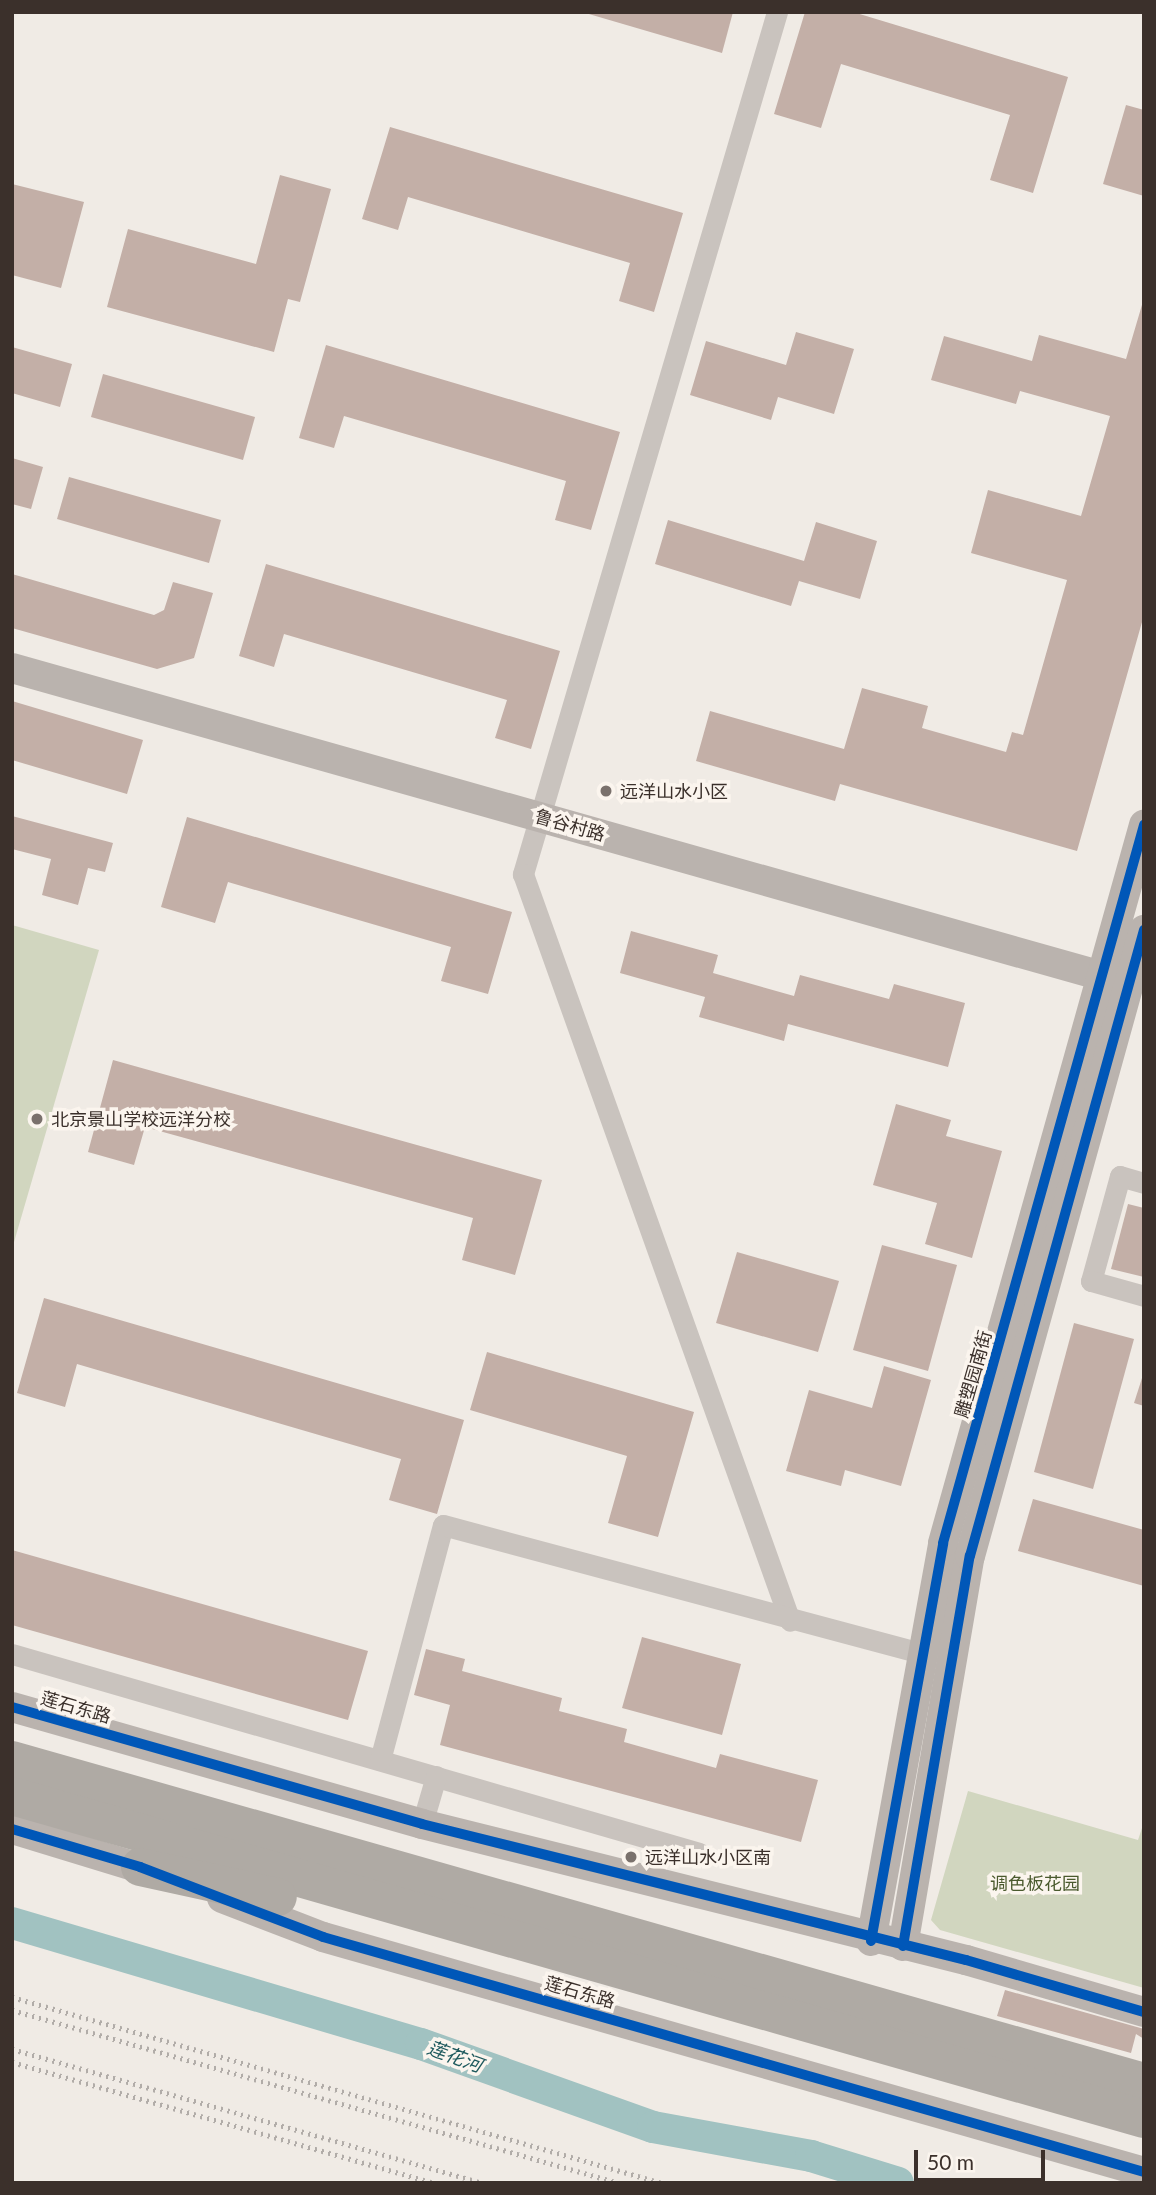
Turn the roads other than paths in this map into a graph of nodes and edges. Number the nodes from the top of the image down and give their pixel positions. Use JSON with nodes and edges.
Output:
{"nodes":[{"id":1,"x":777,"y":12,"type":"edge"},
{"id":2,"x":12,"y":668,"type":"edge"},
{"id":3,"x":537,"y":816,"type":"junction"},
{"id":4,"x":1144,"y":825,"type":"edge"},
{"id":5,"x":1144,"y":930,"type":"edge"},
{"id":6,"x":1099,"y":973,"type":"junction"},
{"id":7,"x":1127,"y":983,"type":"junction"},
{"id":8,"x":1144,"y":1183,"type":"edge"},
{"id":9,"x":1144,"y":1296,"type":"edge"},
{"id":10,"x":790,"y":1621,"type":"junction"},
{"id":11,"x":12,"y":1654,"type":"edge"},
{"id":12,"x":924,"y":1654,"type":"junction"},
{"id":13,"x":12,"y":1707,"type":"edge"},
{"id":14,"x":12,"y":1760,"type":"edge"},
{"id":15,"x":380,"y":1760,"type":"junction"},
{"id":16,"x":436,"y":1776,"type":"junction"},
{"id":17,"x":12,"y":1796,"type":"edge"},
{"id":18,"x":422,"y":1824,"type":"junction"},
{"id":19,"x":12,"y":1829,"type":"edge"},
{"id":20,"x":699,"y":1853,"type":"dead end"},
{"id":21,"x":140,"y":1867,"type":"junction"},
{"id":22,"x":871,"y":1941,"type":"junction"},
{"id":23,"x":903,"y":1946,"type":"junction"},
{"id":24,"x":633,"y":1973,"type":"junction"},
{"id":25,"x":1144,"y":2012,"type":"edge"},
{"id":26,"x":1141,"y":2110,"type":"edge"},
{"id":27,"x":1144,"y":2172,"type":"edge"}],
"edges":[{"from":1,"to":3,"type":"street"},
{"from":2,"to":3,"type":"street","name":"鲁谷村路"},
{"from":3,"to":6,"type":"street","name":"鲁谷村路"},
{"from":3,"to":10,"type":"street"},
{"from":4,"to":6,"type":"street","name":"雕塑园南街"},
{"from":5,"to":7,"type":"street"},
{"from":6,"to":7,"type":"street","name":"鲁谷村路"},
{"from":6,"to":12,"type":"street","name":"雕塑园南街"},
{"from":7,"to":23,"type":"street"},
{"from":8,"to":9,"type":"street"},
{"from":10,"to":12,"type":"street"},
{"from":10,"to":15,"type":"street"},
{"from":11,"to":15,"type":"street"},
{"from":12,"to":22,"type":"street","name":"雕塑园南街"},
{"from":13,"to":18,"type":"street","name":"莲石东路"},
{"from":14,"to":26,"type":"highway","name":"莲石东路"},
{"from":15,"to":16,"type":"street"},
{"from":16,"to":18,"type":"street"},
{"from":16,"to":20,"type":"street"},
{"from":17,"to":24,"type":"highway","name":"莲石东路"},
{"from":18,"to":22,"type":"street","name":"莲石东路"},
{"from":19,"to":21,"type":"street","name":"莲石东路"},
{"from":21,"to":24,"type":"highway"},
{"from":21,"to":27,"type":"street","name":"莲石东路"},
{"from":22,"to":23,"type":"street","name":"莲石东路"},
{"from":23,"to":25,"type":"street","name":"莲石东路"},
{"from":24,"to":26,"type":"highway","name":"莲石东路"}]}
